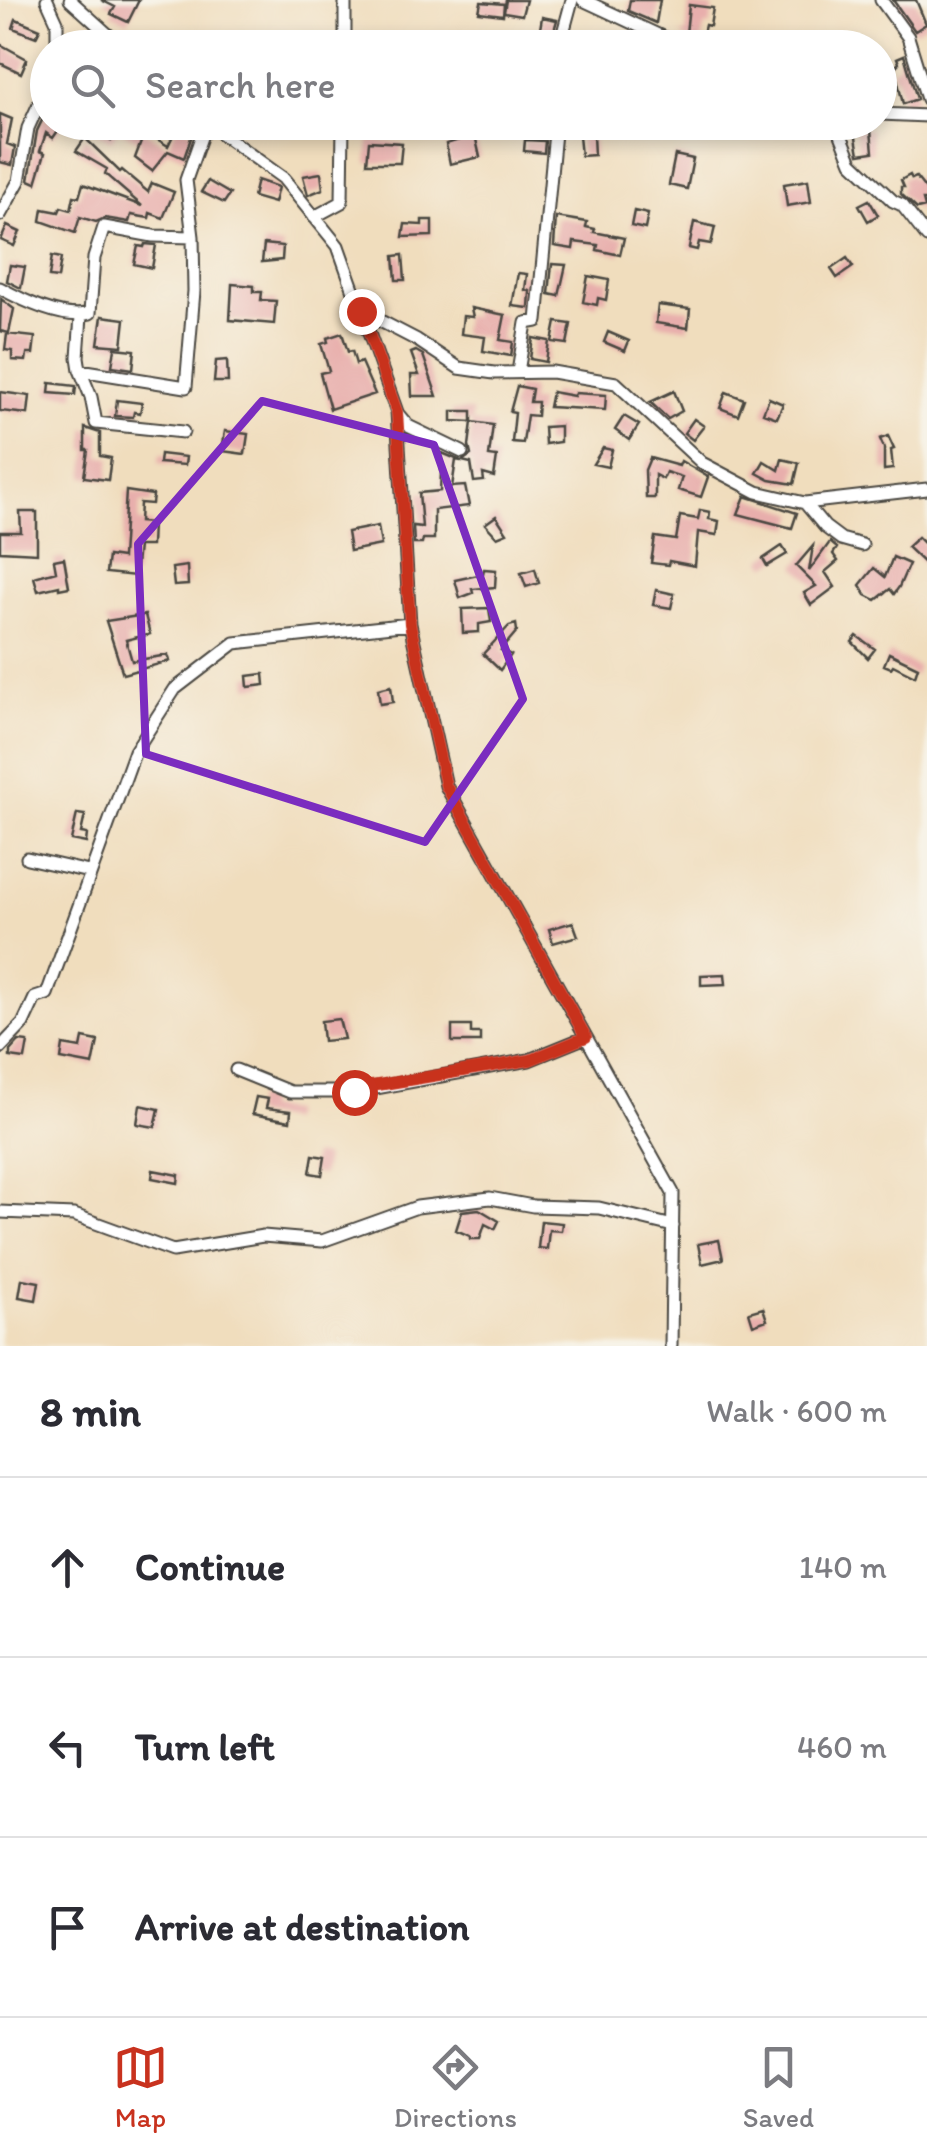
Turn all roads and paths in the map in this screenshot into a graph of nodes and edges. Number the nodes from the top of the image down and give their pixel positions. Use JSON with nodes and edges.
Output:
{"nodes":[{"id":1,"x":47,"y":0,"type":"edge"},
{"id":2,"x":70,"y":0,"type":"edge"},
{"id":3,"x":345,"y":0,"type":"edge"},
{"id":4,"x":572,"y":0,"type":"edge"},
{"id":5,"x":582,"y":0,"type":"edge"},
{"id":6,"x":882,"y":0,"type":"edge"},
{"id":7,"x":57,"y":30,"type":"edge"},
{"id":8,"x":103,"y":30,"type":"edge"},
{"id":9,"x":345,"y":30,"type":"edge"},
{"id":10,"x":564,"y":30,"type":"edge"},
{"id":11,"x":647,"y":30,"type":"edge"},
{"id":12,"x":927,"y":98,"type":"edge"},
{"id":13,"x":897,"y":115,"type":"edge"},
{"id":14,"x":927,"y":116,"type":"edge"},
{"id":15,"x":30,"y":124,"type":"edge"},
{"id":16,"x":199,"y":140,"type":"edge"},
{"id":17,"x":229,"y":140,"type":"edge"},
{"id":18,"x":344,"y":140,"type":"edge"},
{"id":19,"x":554,"y":140,"type":"edge"},
{"id":20,"x":844,"y":140,"type":"edge"},
{"id":21,"x":0,"y":215,"type":"edge"},
{"id":22,"x":314,"y":217,"type":"junction"},
{"id":23,"x":194,"y":237,"type":"junction"},
{"id":24,"x":927,"y":238,"type":"edge"},
{"id":25,"x":0,"y":288,"type":"edge"},
{"id":26,"x":361,"y":311,"type":"junction"},
{"id":27,"x":81,"y":316,"type":"junction"},
{"id":28,"x":80,"y":370,"type":"junction"},
{"id":29,"x":518,"y":372,"type":"junction"},
{"id":30,"x":397,"y":412,"type":"junction"},
{"id":31,"x":184,"y":432,"type":"dead end"},
{"id":32,"x":462,"y":452,"type":"dead end"},
{"id":33,"x":927,"y":489,"type":"edge"},
{"id":34,"x":805,"y":503,"type":"junction"},
{"id":35,"x":862,"y":545,"type":"dead end"},
{"id":36,"x":410,"y":624,"type":"junction"},
{"id":37,"x":27,"y":858,"type":"dead end"},
{"id":38,"x":89,"y":872,"type":"junction"},
{"id":39,"x":586,"y":1037,"type":"junction"},
{"id":40,"x":0,"y":1048,"type":"edge"},
{"id":41,"x":236,"y":1070,"type":"dead end"},
{"id":42,"x":0,"y":1212,"type":"edge"},
{"id":43,"x":672,"y":1226,"type":"junction"},
{"id":44,"x":670,"y":1346,"type":"edge"}],
"edges":[{"from":1,"to":7,"type":"street"},
{"from":2,"to":8,"type":"street"},
{"from":3,"to":9,"type":"street"},
{"from":4,"to":10,"type":"street"},
{"from":5,"to":11,"type":"street"},
{"from":6,"to":12,"type":"street"},
{"from":13,"to":14,"type":"street"},
{"from":15,"to":21,"type":"street"},
{"from":16,"to":23,"type":"street"},
{"from":17,"to":22,"type":"street"},
{"from":18,"to":22,"type":"street"},
{"from":19,"to":29,"type":"street"},
{"from":20,"to":24,"type":"street"},
{"from":22,"to":26,"type":"street"},
{"from":23,"to":27,"type":"street"},
{"from":23,"to":28,"type":"street"},
{"from":25,"to":27,"type":"street"},
{"from":26,"to":29,"type":"street"},
{"from":26,"to":30,"type":"street"},
{"from":27,"to":28,"type":"street"},
{"from":28,"to":31,"type":"street"},
{"from":29,"to":34,"type":"street"},
{"from":30,"to":32,"type":"street"},
{"from":30,"to":36,"type":"street"},
{"from":33,"to":34,"type":"street"},
{"from":34,"to":35,"type":"street"},
{"from":36,"to":38,"type":"street"},
{"from":36,"to":39,"type":"street"},
{"from":37,"to":38,"type":"street"},
{"from":38,"to":40,"type":"street"},
{"from":39,"to":41,"type":"street"},
{"from":39,"to":43,"type":"street"},
{"from":42,"to":43,"type":"street"},
{"from":43,"to":44,"type":"street"}]}
